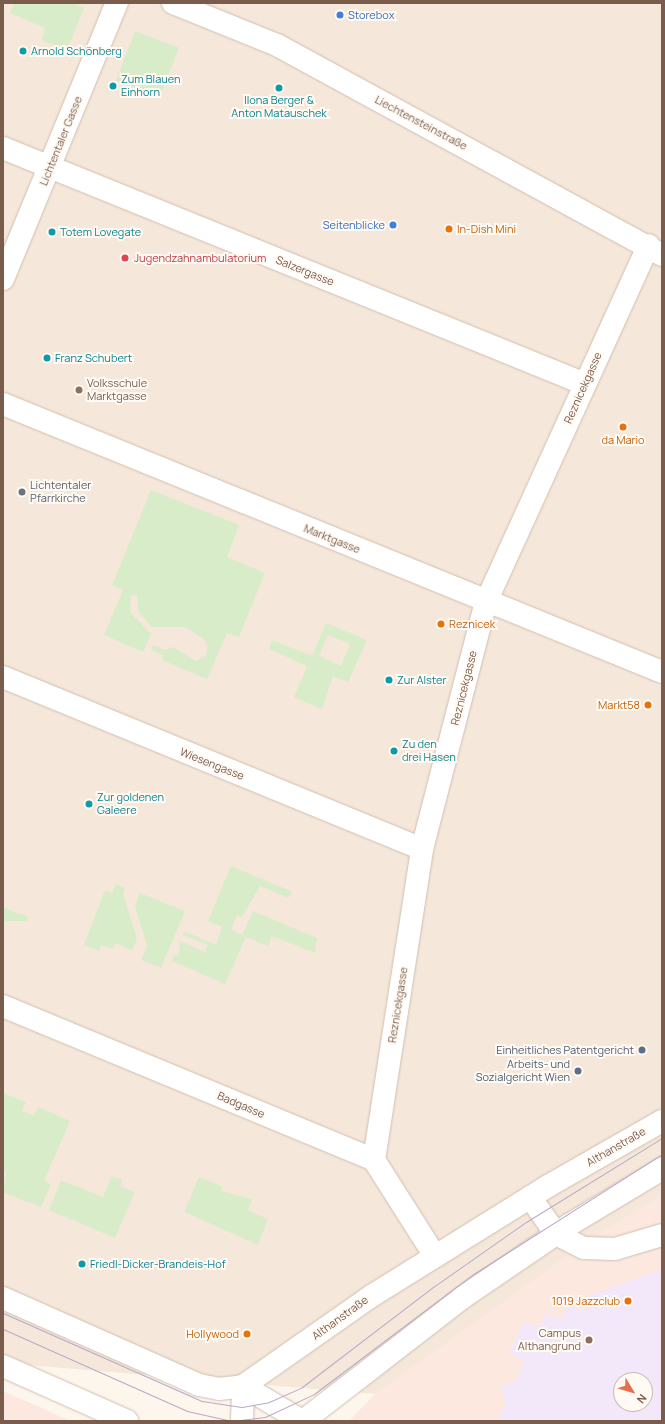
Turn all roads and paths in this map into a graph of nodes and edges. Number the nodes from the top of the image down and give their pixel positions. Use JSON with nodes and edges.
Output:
{"nodes":[{"id":1,"x":117,"y":3,"type":"edge"},
{"id":2,"x":173,"y":3,"type":"edge"},
{"id":3,"x":3,"y":148,"type":"edge"},
{"id":4,"x":50,"y":167,"type":"junction"},
{"id":5,"x":655,"y":250,"type":"edge"},
{"id":6,"x":3,"y":278,"type":"edge"},
{"id":7,"x":585,"y":384,"type":"junction"},
{"id":8,"x":3,"y":404,"type":"edge"},
{"id":9,"x":486,"y":602,"type":"junction"},
{"id":10,"x":662,"y":672,"type":"edge"},
{"id":11,"x":3,"y":677,"type":"edge"},
{"id":12,"x":422,"y":849,"type":"junction"},
{"id":13,"x":3,"y":1006,"type":"edge"},
{"id":14,"x":662,"y":1121,"type":"edge"},
{"id":15,"x":374,"y":1160,"type":"junction"},
{"id":16,"x":662,"y":1169,"type":"edge"},
{"id":17,"x":530,"y":1198,"type":"junction"},
{"id":18,"x":556,"y":1234,"type":"junction"},
{"id":19,"x":662,"y":1235,"type":"edge"},
{"id":20,"x":435,"y":1256,"type":"junction"},
{"id":21,"x":3,"y":1298,"type":"edge"},
{"id":22,"x":3,"y":1366,"type":"edge"},
{"id":23,"x":243,"y":1386,"type":"junction"},
{"id":24,"x":127,"y":1421,"type":"edge"},
{"id":25,"x":242,"y":1421,"type":"edge"},
{"id":26,"x":303,"y":1421,"type":"edge"}],
"edges":[{"from":1,"to":4,"type":"street","name":"Lichtentaler Gasse"},
{"from":2,"to":5,"type":"street","name":"Liechtensteinstraße"},
{"from":3,"to":4,"type":"street","name":"Salzergasse"},
{"from":4,"to":6,"type":"street","name":"Lichtentaler Gasse"},
{"from":4,"to":7,"type":"street","name":"Salzergasse"},
{"from":5,"to":7,"type":"street","name":"Reznicekgasse"},
{"from":7,"to":9,"type":"street","name":"Reznicekgasse"},
{"from":8,"to":9,"type":"street","name":"Marktgasse"},
{"from":9,"to":10,"type":"street","name":"Marktgasse"},
{"from":9,"to":12,"type":"street","name":"Reznicekgasse"},
{"from":11,"to":12,"type":"street","name":"Wiesengasse"},
{"from":12,"to":15,"type":"street","name":"Reznicekgasse"},
{"from":13,"to":15,"type":"street","name":"Badgasse"},
{"from":14,"to":17,"type":"street","name":"Althanstraße"},
{"from":15,"to":20,"type":"street"},
{"from":16,"to":18,"type":"street"},
{"from":17,"to":18,"type":"street"},
{"from":17,"to":20,"type":"street","name":"Althanstraße"},
{"from":18,"to":19,"type":"street"},
{"from":18,"to":26,"type":"street"},
{"from":20,"to":23,"type":"street","name":"Althanstraße"},
{"from":21,"to":23,"type":"street","name":"Althanstraße"},
{"from":22,"to":24,"type":"street"},
{"from":23,"to":25,"type":"street"},
{"from":23,"to":26,"type":"street"}]}
